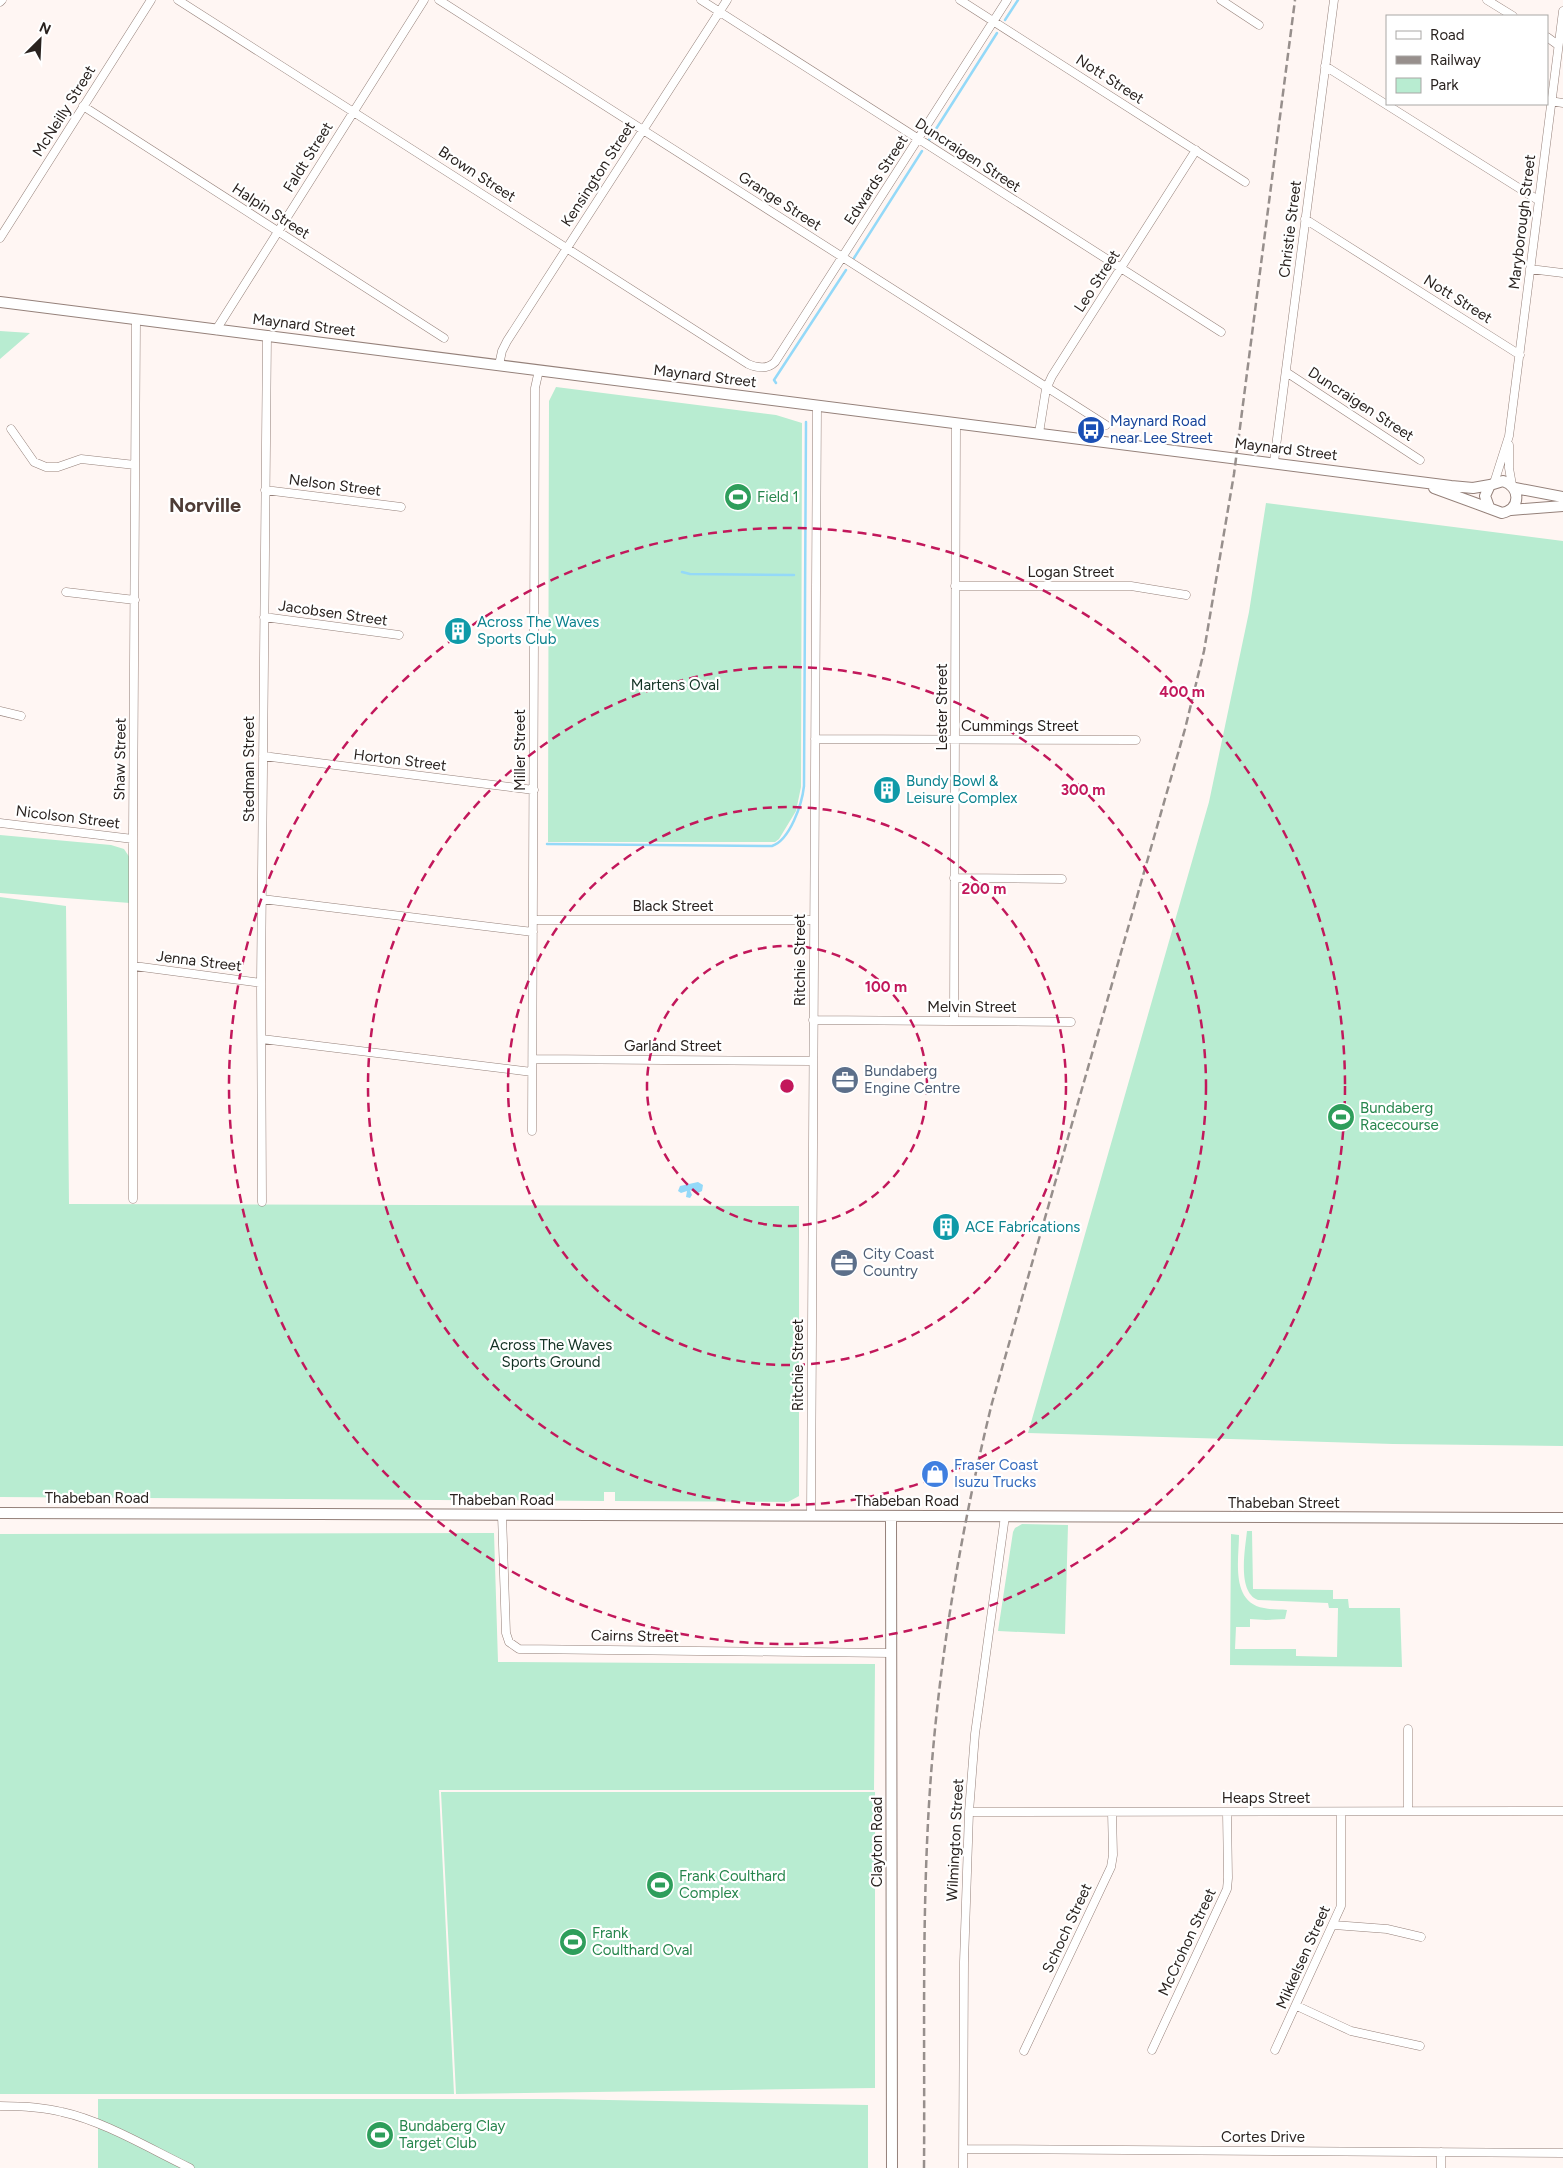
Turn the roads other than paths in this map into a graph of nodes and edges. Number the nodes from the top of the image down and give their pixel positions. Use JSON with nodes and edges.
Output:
{"nodes":[{"id":1,"x":151,"y":0,"type":"edge"},
{"id":2,"x":178,"y":0,"type":"edge"},
{"id":3,"x":424,"y":0,"type":"edge"},
{"id":4,"x":439,"y":0,"type":"edge"},
{"id":5,"x":701,"y":0,"type":"edge"},
{"id":6,"x":727,"y":0,"type":"edge"},
{"id":7,"x":960,"y":0,"type":"edge"},
{"id":8,"x":1007,"y":0,"type":"edge"},
{"id":9,"x":1220,"y":0,"type":"edge"},
{"id":10,"x":1334,"y":0,"type":"edge"},
{"id":11,"x":1487,"y":0,"type":"edge"},
{"id":12,"x":1563,"y":11,"type":"edge"},
{"id":13,"x":719,"y":12,"type":"junction"},
{"id":14,"x":1511,"y":15,"type":"edge"},
{"id":15,"x":994,"y":21,"type":"junction"},
{"id":16,"x":1259,"y":25,"type":"dead end"},
{"id":17,"x":1548,"y":38,"type":"edge"},
{"id":18,"x":1558,"y":45,"type":"junction"},
{"id":19,"x":1326,"y":66,"type":"junction"},
{"id":20,"x":1550,"y":101,"type":"junction"},
{"id":21,"x":1563,"y":103,"type":"edge"},
{"id":22,"x":1386,"y":104,"type":"edge"},
{"id":23,"x":1388,"y":105,"type":"edge"},
{"id":24,"x":83,"y":106,"type":"junction"},
{"id":25,"x":353,"y":111,"type":"junction"},
{"id":26,"x":643,"y":130,"type":"junction"},
{"id":27,"x":918,"y":139,"type":"junction"},
{"id":28,"x":1196,"y":150,"type":"junction"},
{"id":29,"x":1245,"y":182,"type":"dead end"},
{"id":30,"x":1538,"y":200,"type":"junction"},
{"id":31,"x":1305,"y":219,"type":"junction"},
{"id":32,"x":278,"y":231,"type":"junction"},
{"id":33,"x":0,"y":238,"type":"edge"},
{"id":34,"x":566,"y":248,"type":"junction"},
{"id":35,"x":843,"y":258,"type":"junction"},
{"id":36,"x":1121,"y":269,"type":"junction"},
{"id":37,"x":1530,"y":269,"type":"junction"},
{"id":38,"x":1563,"y":273,"type":"edge"},
{"id":39,"x":0,"y":302,"type":"edge"},
{"id":40,"x":136,"y":319,"type":"junction"},
{"id":41,"x":216,"y":330,"type":"junction"},
{"id":42,"x":1220,"y":332,"type":"dead end"},
{"id":43,"x":267,"y":336,"type":"junction"},
{"id":44,"x":444,"y":338,"type":"dead end"},
{"id":45,"x":1520,"y":355,"type":"junction"},
{"id":46,"x":499,"y":365,"type":"junction"},
{"id":47,"x":763,"y":368,"type":"joint"},
{"id":48,"x":539,"y":370,"type":"junction"},
{"id":49,"x":1286,"y":372,"type":"junction"},
{"id":50,"x":1046,"y":388,"type":"junction"},
{"id":51,"x":817,"y":405,"type":"junction"},
{"id":52,"x":956,"y":423,"type":"junction"},
{"id":53,"x":1106,"y":425,"type":"dead end"},
{"id":54,"x":11,"y":430,"type":"dead end"},
{"id":55,"x":1039,"y":433,"type":"junction"},
{"id":56,"x":1508,"y":436,"type":"junction"},
{"id":57,"x":1420,"y":460,"type":"dead end"},
{"id":58,"x":1274,"y":462,"type":"junction"},
{"id":59,"x":136,"y":465,"type":"junction"},
{"id":60,"x":1407,"y":480,"type":"junction"},
{"id":61,"x":1492,"y":484,"type":"junction"},
{"id":62,"x":1514,"y":487,"type":"junction"},
{"id":63,"x":265,"y":490,"type":"junction"},
{"id":64,"x":1563,"y":497,"type":"edge"},
{"id":65,"x":1563,"y":506,"type":"edge"},
{"id":66,"x":401,"y":507,"type":"dead end"},
{"id":67,"x":1489,"y":507,"type":"junction"},
{"id":68,"x":1511,"y":510,"type":"junction"},
{"id":69,"x":955,"y":586,"type":"junction"},
{"id":70,"x":66,"y":592,"type":"dead end"},
{"id":71,"x":1186,"y":595,"type":"dead end"},
{"id":72,"x":135,"y":600,"type":"junction"},
{"id":73,"x":264,"y":617,"type":"junction"},
{"id":74,"x":399,"y":635,"type":"dead end"},
{"id":75,"x":0,"y":710,"type":"edge"},
{"id":76,"x":21,"y":716,"type":"dead end"},
{"id":77,"x":815,"y":739,"type":"junction"},
{"id":78,"x":956,"y":740,"type":"junction"},
{"id":79,"x":1136,"y":740,"type":"dead end"},
{"id":80,"x":263,"y":756,"type":"junction"},
{"id":81,"x":534,"y":790,"type":"junction"},
{"id":82,"x":0,"y":823,"type":"edge"},
{"id":83,"x":133,"y":839,"type":"junction"},
{"id":84,"x":954,"y":878,"type":"junction"},
{"id":85,"x":1062,"y":879,"type":"dead end"},
{"id":86,"x":262,"y":899,"type":"junction"},
{"id":87,"x":533,"y":920,"type":"junction"},
{"id":88,"x":813,"y":920,"type":"junction"},
{"id":89,"x":533,"y":932,"type":"junction"},
{"id":90,"x":134,"y":966,"type":"junction"},
{"id":91,"x":261,"y":983,"type":"junction"},
{"id":92,"x":813,"y":1020,"type":"junction"},
{"id":93,"x":954,"y":1021,"type":"junction"},
{"id":94,"x":1071,"y":1022,"type":"dead end"},
{"id":95,"x":262,"y":1039,"type":"junction"},
{"id":96,"x":533,"y":1059,"type":"junction"},
{"id":97,"x":812,"y":1061,"type":"junction"},
{"id":98,"x":532,"y":1072,"type":"junction"},
{"id":99,"x":532,"y":1131,"type":"dead end"},
{"id":100,"x":133,"y":1199,"type":"dead end"},
{"id":101,"x":262,"y":1202,"type":"dead end"},
{"id":102,"x":0,"y":1513,"type":"edge"},
{"id":103,"x":502,"y":1515,"type":"junction"},
{"id":104,"x":811,"y":1516,"type":"junction"},
{"id":105,"x":891,"y":1516,"type":"junction"},
{"id":106,"x":1005,"y":1516,"type":"junction"},
{"id":107,"x":1563,"y":1518,"type":"edge"},
{"id":108,"x":892,"y":1653,"type":"junction"},
{"id":109,"x":1408,"y":1729,"type":"dead end"},
{"id":110,"x":1408,"y":1810,"type":"junction"},
{"id":111,"x":1563,"y":1811,"type":"edge"},
{"id":112,"x":969,"y":1812,"type":"junction"},
{"id":113,"x":1112,"y":1812,"type":"junction"},
{"id":114,"x":1227,"y":1812,"type":"junction"},
{"id":115,"x":1341,"y":1812,"type":"junction"},
{"id":116,"x":1334,"y":1925,"type":"junction"},
{"id":117,"x":1421,"y":1937,"type":"dead end"},
{"id":118,"x":1297,"y":2006,"type":"junction"},
{"id":119,"x":1420,"y":2046,"type":"dead end"},
{"id":120,"x":1152,"y":2050,"type":"dead end"},
{"id":121,"x":1275,"y":2050,"type":"dead end"},
{"id":122,"x":1024,"y":2051,"type":"dead end"},
{"id":123,"x":0,"y":2106,"type":"edge"},
{"id":124,"x":963,"y":2149,"type":"junction"},
{"id":125,"x":1441,"y":2152,"type":"junction"},
{"id":126,"x":1563,"y":2153,"type":"edge"},
{"id":127,"x":190,"y":2168,"type":"edge"},
{"id":128,"x":892,"y":2168,"type":"edge"},
{"id":129,"x":963,"y":2168,"type":"edge"},
{"id":130,"x":1441,"y":2168,"type":"edge"}],
"edges":[{"from":1,"to":24,"type":"street","name":"McNeilly Street"},
{"from":2,"to":25,"type":"street","name":"Brown Street"},
{"from":3,"to":25,"type":"street","name":"Faldt Street"},
{"from":4,"to":26,"type":"street","name":"Grange Street"},
{"from":5,"to":13,"type":"street","name":"Duncraigen Street"},
{"from":6,"to":13,"type":"street","name":"Kensington Street"},
{"from":7,"to":15,"type":"street","name":"Nott Street"},
{"from":8,"to":15,"type":"street","name":"Edwards Street"},
{"from":9,"to":16,"type":"street"},
{"from":10,"to":19,"type":"street","name":"Christie Street"},
{"from":11,"to":14,"type":"street"},
{"from":12,"to":18,"type":"street","name":"Maryborough Street"},
{"from":13,"to":26,"type":"street","name":"Kensington Street"},
{"from":13,"to":27,"type":"street","name":"Duncraigen Street"},
{"from":15,"to":27,"type":"street","name":"Edwards Street"},
{"from":15,"to":28,"type":"street","name":"Nott Street"},
{"from":17,"to":18,"type":"street"},
{"from":18,"to":20,"type":"street","name":"Maryborough Street"},
{"from":19,"to":22,"type":"street"},
{"from":19,"to":31,"type":"street","name":"Christie Street"},
{"from":20,"to":21,"type":"street"},
{"from":20,"to":30,"type":"street","name":"Maryborough Street"},
{"from":23,"to":30,"type":"street"},
{"from":24,"to":32,"type":"street","name":"Halpin Street"},
{"from":24,"to":33,"type":"street","name":"McNeilly Street"},
{"from":25,"to":32,"type":"street","name":"Faldt Street"},
{"from":25,"to":34,"type":"street","name":"Brown Street"},
{"from":26,"to":34,"type":"street","name":"Kensington Street"},
{"from":26,"to":35,"type":"street","name":"Grange Street"},
{"from":27,"to":35,"type":"street","name":"Edwards Street"},
{"from":27,"to":36,"type":"street","name":"Duncraigen Street"},
{"from":28,"to":29,"type":"street","name":"Nott Street"},
{"from":28,"to":36,"type":"street","name":"Leo Street"},
{"from":30,"to":37,"type":"street","name":"Maryborough Street"},
{"from":31,"to":45,"type":"street","name":"Nott Street"},
{"from":31,"to":49,"type":"street","name":"Christie Street"},
{"from":32,"to":41,"type":"street","name":"Faldt Street"},
{"from":32,"to":44,"type":"street","name":"Halpin Street"},
{"from":34,"to":46,"type":"street","name":"Kensington Street"},
{"from":34,"to":47,"type":"street","name":"Brown Street"},
{"from":35,"to":47,"type":"street","name":"Edwards Street"},
{"from":35,"to":50,"type":"street","name":"Grange Street"},
{"from":36,"to":42,"type":"street","name":"Duncraigen Street"},
{"from":36,"to":50,"type":"street","name":"Leo Street"},
{"from":37,"to":38,"type":"street"},
{"from":37,"to":45,"type":"street","name":"Maryborough Street"},
{"from":39,"to":40,"type":"street","name":"Maynard Street"},
{"from":40,"to":41,"type":"street","name":"Maynard Street"},
{"from":40,"to":59,"type":"street","name":"Shaw Street"},
{"from":41,"to":43,"type":"street","name":"Maynard Street"},
{"from":43,"to":46,"type":"street","name":"Maynard Street"},
{"from":43,"to":63,"type":"street","name":"Stedman Street"},
{"from":45,"to":56,"type":"street","name":"Maryborough Street"},
{"from":46,"to":48,"type":"street","name":"Maynard Street"},
{"from":48,"to":51,"type":"street","name":"Maynard Street"},
{"from":48,"to":81,"type":"street","name":"Miller Street"},
{"from":49,"to":57,"type":"street","name":"Duncraigen Street"},
{"from":49,"to":58,"type":"street","name":"Christie Street"},
{"from":50,"to":53,"type":"street","name":"Grange Street"},
{"from":50,"to":55,"type":"street","name":"Leo Street"},
{"from":51,"to":52,"type":"street","name":"Maynard Street"},
{"from":51,"to":77,"type":"street","name":"Ritchie Street"},
{"from":52,"to":55,"type":"street","name":"Maynard Street"},
{"from":52,"to":69,"type":"street","name":"Lester Street"},
{"from":54,"to":59,"type":"street"},
{"from":55,"to":58,"type":"street","name":"Maynard Street"},
{"from":56,"to":61,"type":"street","name":"Maryborough Street"},
{"from":56,"to":62,"type":"street","name":"Maryborough Street"},
{"from":58,"to":60,"type":"street","name":"Maynard Street"},
{"from":59,"to":72,"type":"street","name":"Shaw Street"},
{"from":60,"to":61,"type":"street","name":"Maynard Street"},
{"from":60,"to":67,"type":"street","name":"Maynard Street"},
{"from":61,"to":62,"type":"street"},
{"from":61,"to":67,"type":"street"},
{"from":62,"to":64,"type":"street"},
{"from":62,"to":68,"type":"street"},
{"from":63,"to":66,"type":"street","name":"Nelson Street"},
{"from":63,"to":73,"type":"street","name":"Stedman Street"},
{"from":65,"to":68,"type":"street"},
{"from":67,"to":68,"type":"street"},
{"from":69,"to":71,"type":"street","name":"Logan Street"},
{"from":69,"to":78,"type":"street","name":"Lester Street"},
{"from":70,"to":72,"type":"street"},
{"from":72,"to":83,"type":"street","name":"Shaw Street"},
{"from":73,"to":74,"type":"street","name":"Jacobsen Street"},
{"from":73,"to":80,"type":"street","name":"Stedman Street"},
{"from":75,"to":76,"type":"street"},
{"from":77,"to":78,"type":"street","name":"Cummings Street"},
{"from":77,"to":88,"type":"street","name":"Ritchie Street"},
{"from":78,"to":79,"type":"street","name":"Cummings Street"},
{"from":78,"to":84,"type":"street","name":"Lester Street"},
{"from":80,"to":81,"type":"street","name":"Horton Street"},
{"from":80,"to":86,"type":"street","name":"Stedman Street"},
{"from":81,"to":87,"type":"street","name":"Miller Street"},
{"from":82,"to":83,"type":"street","name":"Nicolson Street"},
{"from":83,"to":90,"type":"street","name":"Shaw Street"},
{"from":84,"to":85,"type":"street"},
{"from":84,"to":93,"type":"street","name":"Lester Street"},
{"from":86,"to":89,"type":"street"},
{"from":86,"to":91,"type":"street","name":"Stedman Street"},
{"from":87,"to":88,"type":"street","name":"Black Street"},
{"from":87,"to":89,"type":"street","name":"Miller Street"},
{"from":88,"to":92,"type":"street","name":"Ritchie Street"},
{"from":89,"to":96,"type":"street","name":"Miller Street"},
{"from":90,"to":91,"type":"street","name":"Jenna Street"},
{"from":90,"to":100,"type":"street","name":"Shaw Street"},
{"from":91,"to":95,"type":"street","name":"Stedman Street"},
{"from":92,"to":93,"type":"street","name":"Melvin Street"},
{"from":92,"to":97,"type":"street","name":"Ritchie Street"},
{"from":93,"to":94,"type":"street","name":"Melvin Street"},
{"from":95,"to":98,"type":"street"},
{"from":95,"to":101,"type":"street","name":"Stedman Street"},
{"from":96,"to":97,"type":"street","name":"Garland Street"},
{"from":96,"to":98,"type":"street","name":"Miller Street"},
{"from":97,"to":104,"type":"street","name":"Ritchie Street"},
{"from":98,"to":99,"type":"street","name":"Miller Street"},
{"from":102,"to":103,"type":"street","name":"Thabeban Road"},
{"from":103,"to":104,"type":"street","name":"Thabeban Road"},
{"from":103,"to":108,"type":"street","name":"Cairns Street"},
{"from":104,"to":105,"type":"street","name":"Thabeban Road"},
{"from":105,"to":106,"type":"street","name":"Thabeban Road"},
{"from":105,"to":108,"type":"street","name":"Clayton Road"},
{"from":106,"to":107,"type":"street","name":"Thabeban Street"},
{"from":106,"to":112,"type":"street","name":"Wilmington Street"},
{"from":108,"to":128,"type":"street","name":"Clayton Road"},
{"from":109,"to":110,"type":"street"},
{"from":110,"to":111,"type":"street","name":"Heaps Street"},
{"from":110,"to":115,"type":"street","name":"Heaps Street"},
{"from":112,"to":113,"type":"street","name":"Heaps Street"},
{"from":112,"to":124,"type":"street","name":"Wilmington Street"},
{"from":113,"to":114,"type":"street","name":"Heaps Street"},
{"from":113,"to":122,"type":"street","name":"Schoch Street"},
{"from":114,"to":115,"type":"street","name":"Heaps Street"},
{"from":114,"to":120,"type":"street","name":"McCrohon Street"},
{"from":115,"to":116,"type":"street","name":"Mikkelsen Street"},
{"from":116,"to":117,"type":"street"},
{"from":116,"to":118,"type":"street","name":"Mikkelsen Street"},
{"from":118,"to":119,"type":"street"},
{"from":118,"to":121,"type":"street","name":"Mikkelsen Street"},
{"from":123,"to":127,"type":"street"},
{"from":124,"to":125,"type":"street","name":"Cortes Drive"},
{"from":124,"to":129,"type":"street","name":"Wilmington Street"},
{"from":125,"to":126,"type":"street","name":"Cortes Drive"},
{"from":125,"to":130,"type":"street"}]}
